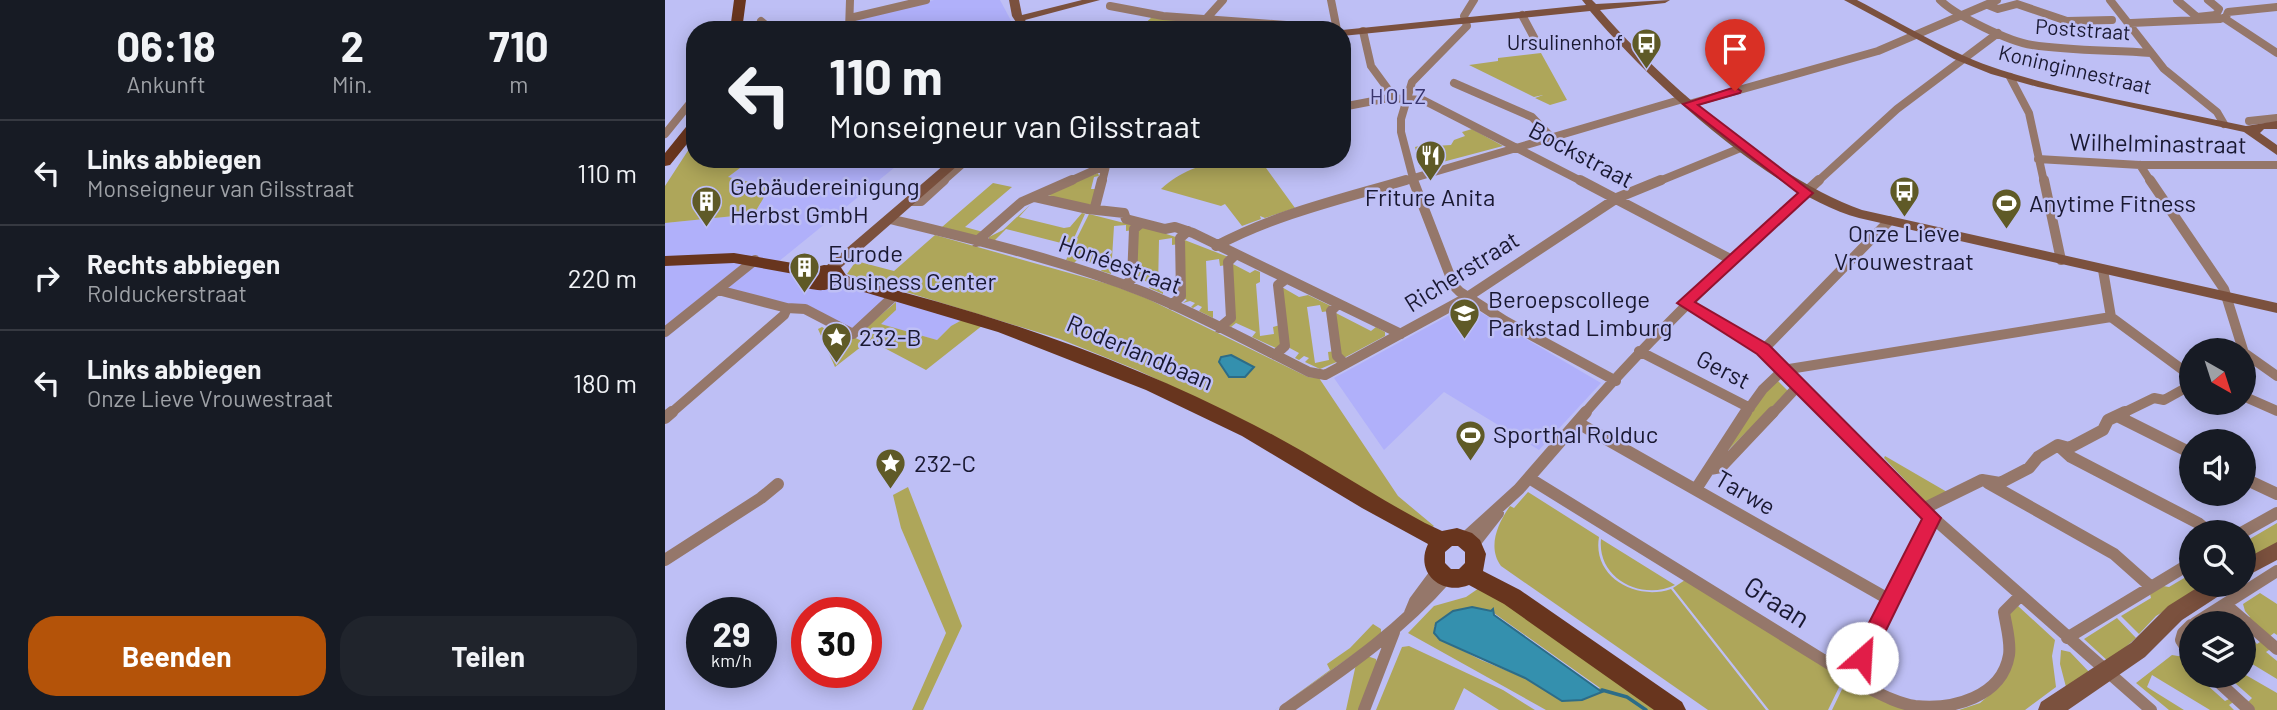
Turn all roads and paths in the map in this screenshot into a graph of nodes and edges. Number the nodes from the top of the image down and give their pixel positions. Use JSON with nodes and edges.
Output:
{"nodes":[{"id":1,"x":740,"y":0,"type":"edge"},
{"id":2,"x":851,"y":0,"type":"edge"},
{"id":3,"x":926,"y":0,"type":"edge"},
{"id":4,"x":1014,"y":0,"type":"edge"},
{"id":5,"x":1095,"y":0,"type":"edge"},
{"id":6,"x":1223,"y":0,"type":"edge"},
{"id":7,"x":1331,"y":0,"type":"edge"},
{"id":8,"x":1475,"y":0,"type":"edge"},
{"id":9,"x":1665,"y":0,"type":"edge"},
{"id":10,"x":1849,"y":0,"type":"edge"},
{"id":11,"x":1940,"y":0,"type":"edge"},
{"id":12,"x":1997,"y":0,"type":"edge"},
{"id":13,"x":2110,"y":0,"type":"edge"},
{"id":14,"x":2177,"y":0,"type":"edge"},
{"id":15,"x":2208,"y":0,"type":"edge"},
{"id":16,"x":2214,"y":0,"type":"edge"},
{"id":17,"x":1590,"y":4,"type":"edge"},
{"id":18,"x":1988,"y":5,"type":"junction"},
{"id":19,"x":1110,"y":6,"type":"dead end"},
{"id":20,"x":2277,"y":7,"type":"edge"},
{"id":21,"x":1522,"y":15,"type":"junction"},
{"id":22,"x":2226,"y":15,"type":"junction"},
{"id":23,"x":1963,"y":17,"type":"junction"},
{"id":24,"x":2117,"y":17,"type":"junction"},
{"id":25,"x":850,"y":18,"type":"junction"},
{"id":26,"x":1027,"y":18,"type":"edge"},
{"id":27,"x":1205,"y":20,"type":"junction"},
{"id":28,"x":1466,"y":20,"type":"junction"},
{"id":29,"x":737,"y":21,"type":"edge"},
{"id":30,"x":850,"y":21,"type":"edge"},
{"id":31,"x":1215,"y":21,"type":"edge"},
{"id":32,"x":1335,"y":21,"type":"edge"},
{"id":33,"x":2129,"y":22,"type":"junction"},
{"id":34,"x":1363,"y":31,"type":"junction"},
{"id":35,"x":1351,"y":32,"type":"edge"},
{"id":36,"x":1997,"y":33,"type":"junction"},
{"id":37,"x":1917,"y":36,"type":"junction"},
{"id":38,"x":1537,"y":43,"type":"dead end"},
{"id":39,"x":2151,"y":52,"type":"junction"},
{"id":40,"x":2277,"y":53,"type":"edge"},
{"id":41,"x":1962,"y":60,"type":"junction"},
{"id":42,"x":2010,"y":77,"type":"junction"},
{"id":43,"x":1454,"y":83,"type":"dead end"},
{"id":44,"x":1393,"y":96,"type":"junction"},
{"id":45,"x":1406,"y":97,"type":"junction"},
{"id":46,"x":1686,"y":101,"type":"junction"},
{"id":47,"x":1351,"y":105,"type":"edge"},
{"id":48,"x":686,"y":108,"type":"edge"},
{"id":49,"x":2223,"y":121,"type":"junction"},
{"id":50,"x":2277,"y":121,"type":"edge"},
{"id":51,"x":2249,"y":125,"type":"junction"},
{"id":52,"x":665,"y":134,"type":"edge"},
{"id":53,"x":686,"y":136,"type":"edge"},
{"id":54,"x":1552,"y":138,"type":"junction"},
{"id":55,"x":1744,"y":147,"type":"junction"},
{"id":56,"x":1521,"y":148,"type":"junction"},
{"id":57,"x":2277,"y":151,"type":"edge"},
{"id":58,"x":2038,"y":159,"type":"junction"},
{"id":59,"x":665,"y":162,"type":"edge"},
{"id":60,"x":2140,"y":165,"type":"junction"},
{"id":61,"x":2277,"y":165,"type":"edge"},
{"id":62,"x":948,"y":168,"type":"edge"},
{"id":63,"x":958,"y":168,"type":"edge"},
{"id":64,"x":1094,"y":168,"type":"edge"},
{"id":65,"x":1105,"y":168,"type":"edge"},
{"id":66,"x":1413,"y":180,"type":"junction"},
{"id":67,"x":1807,"y":193,"type":"junction"},
{"id":68,"x":1035,"y":197,"type":"junction"},
{"id":69,"x":1617,"y":198,"type":"junction"},
{"id":70,"x":911,"y":201,"type":"junction"},
{"id":71,"x":1095,"y":207,"type":"junction"},
{"id":72,"x":890,"y":219,"type":"junction"},
{"id":73,"x":1889,"y":221,"type":"junction"},
{"id":74,"x":1141,"y":223,"type":"junction"},
{"id":75,"x":1188,"y":231,"type":"junction"},
{"id":76,"x":976,"y":242,"type":"junction"},
{"id":77,"x":1216,"y":246,"type":"junction"},
{"id":78,"x":1235,"y":255,"type":"junction"},
{"id":79,"x":1732,"y":260,"type":"junction"},
{"id":80,"x":2061,"y":260,"type":"junction"},
{"id":81,"x":665,"y":261,"type":"edge"},
{"id":82,"x":755,"y":261,"type":"junction"},
{"id":83,"x":2103,"y":270,"type":"junction"},
{"id":84,"x":827,"y":276,"type":"junction"},
{"id":85,"x":1286,"y":279,"type":"junction"},
{"id":86,"x":1125,"y":285,"type":"junction"},
{"id":87,"x":718,"y":290,"type":"junction"},
{"id":88,"x":895,"y":295,"type":"junction"},
{"id":89,"x":1466,"y":298,"type":"junction"},
{"id":90,"x":2227,"y":298,"type":"junction"},
{"id":91,"x":1685,"y":303,"type":"junction"},
{"id":92,"x":1338,"y":304,"type":"junction"},
{"id":93,"x":1172,"y":305,"type":"junction"},
{"id":94,"x":787,"y":308,"type":"junction"},
{"id":95,"x":2277,"y":308,"type":"edge"},
{"id":96,"x":2111,"y":317,"type":"junction"},
{"id":97,"x":1219,"y":328,"type":"junction"},
{"id":98,"x":665,"y":332,"type":"edge"},
{"id":99,"x":1401,"y":334,"type":"junction"},
{"id":100,"x":2239,"y":338,"type":"edge"},
{"id":101,"x":1763,"y":349,"type":"junction"},
{"id":102,"x":1639,"y":351,"type":"junction"},
{"id":103,"x":1275,"y":355,"type":"junction"},
{"id":104,"x":2256,"y":361,"type":"edge"},
{"id":105,"x":1345,"y":365,"type":"junction"},
{"id":106,"x":2179,"y":367,"type":"edge"},
{"id":107,"x":1783,"y":370,"type":"junction"},
{"id":108,"x":1325,"y":375,"type":"joint"},
{"id":109,"x":2277,"y":376,"type":"edge"},
{"id":110,"x":1616,"y":381,"type":"junction"},
{"id":111,"x":1798,"y":386,"type":"junction"},
{"id":112,"x":2179,"y":392,"type":"edge"},
{"id":113,"x":2256,"y":402,"type":"edge"},
{"id":114,"x":1750,"y":408,"type":"junction"},
{"id":115,"x":2277,"y":411,"type":"edge"},
{"id":116,"x":2117,"y":416,"type":"junction"},
{"id":117,"x":665,"y":418,"type":"edge"},
{"id":118,"x":1578,"y":423,"type":"junction"},
{"id":119,"x":2058,"y":445,"type":"junction"},
{"id":120,"x":2179,"y":447,"type":"edge"},
{"id":121,"x":1710,"y":469,"type":"junction"},
{"id":122,"x":1529,"y":478,"type":"junction"},
{"id":123,"x":1982,"y":480,"type":"junction"},
{"id":124,"x":778,"y":484,"type":"dead end"},
{"id":125,"x":2256,"y":484,"type":"edge"},
{"id":126,"x":1696,"y":489,"type":"junction"},
{"id":127,"x":2277,"y":494,"type":"edge"},
{"id":128,"x":2277,"y":513,"type":"edge"},
{"id":129,"x":1928,"y":514,"type":"junction"},
{"id":130,"x":2192,"y":520,"type":"edge"},
{"id":131,"x":2256,"y":525,"type":"edge"},
{"id":132,"x":2277,"y":550,"type":"edge"},
{"id":133,"x":1455,"y":558,"type":"junction"},
{"id":134,"x":665,"y":560,"type":"edge"},
{"id":135,"x":2179,"y":570,"type":"edge"},
{"id":136,"x":2256,"y":570,"type":"edge"},
{"id":137,"x":2277,"y":571,"type":"edge"},
{"id":138,"x":2256,"y":576,"type":"edge"},
{"id":139,"x":2150,"y":586,"type":"junction"},
{"id":140,"x":2020,"y":596,"type":"junction"},
{"id":141,"x":2215,"y":597,"type":"edge"},
{"id":142,"x":2220,"y":597,"type":"edge"},
{"id":143,"x":2226,"y":597,"type":"edge"},
{"id":144,"x":1890,"y":600,"type":"junction"},
{"id":145,"x":2206,"y":611,"type":"edge"},
{"id":146,"x":1394,"y":632,"type":"junction"},
{"id":147,"x":2067,"y":638,"type":"junction"},
{"id":148,"x":2277,"y":649,"type":"edge"},
{"id":149,"x":2106,"y":673,"type":"junction"},
{"id":150,"x":1852,"y":677,"type":"junction"},
{"id":151,"x":2225,"y":688,"type":"edge"},
{"id":152,"x":1285,"y":710,"type":"edge"},
{"id":153,"x":1364,"y":710,"type":"edge"},
{"id":154,"x":1674,"y":710,"type":"edge"},
{"id":155,"x":2049,"y":710,"type":"edge"},
{"id":156,"x":2151,"y":710,"type":"edge"},
{"id":157,"x":2249,"y":710,"type":"edge"}],
"edges":[{"from":1,"to":29,"type":"main road"},
{"from":2,"to":25,"type":"street"},
{"from":3,"to":25,"type":"street"},
{"from":4,"to":26,"type":"main road"},
{"from":5,"to":26,"type":"main road"},
{"from":6,"to":27,"type":"street"},
{"from":7,"to":32,"type":"street"},
{"from":8,"to":28,"type":"street"},
{"from":9,"to":17,"type":"main road"},
{"from":10,"to":37,"type":"main road","name":"Koninginnestraat"},
{"from":11,"to":23,"type":"street","name":"Poststraat"},
{"from":12,"to":18,"type":"street"},
{"from":13,"to":24,"type":"street"},
{"from":14,"to":15,"type":"street"},
{"from":16,"to":22,"type":"street"},
{"from":17,"to":21,"type":"main road"},
{"from":17,"to":46,"type":"main road"},
{"from":18,"to":23,"type":"street"},
{"from":18,"to":24,"type":"street"},
{"from":19,"to":27,"type":"street"},
{"from":20,"to":22,"type":"street"},
{"from":21,"to":28,"type":"main road"},
{"from":21,"to":38,"type":"street"},
{"from":22,"to":33,"type":"street"},
{"from":22,"to":40,"type":"street"},
{"from":23,"to":36,"type":"street","name":"Poststraat"},
{"from":23,"to":37,"type":"street"},
{"from":24,"to":33,"type":"street"},
{"from":25,"to":30,"type":"street"},
{"from":27,"to":31,"type":"street"},
{"from":28,"to":34,"type":"main road"},
{"from":28,"to":45,"type":"street"},
{"from":33,"to":39,"type":"street"},
{"from":34,"to":35,"type":"main road"},
{"from":34,"to":44,"type":"street"},
{"from":36,"to":39,"type":"street","name":"Poststraat"},
{"from":36,"to":41,"type":"street"},
{"from":37,"to":41,"type":"main road","name":"Koninginnestraat"},
{"from":37,"to":46,"type":"street"},
{"from":39,"to":49,"type":"street"},
{"from":41,"to":42,"type":"main road","name":"Koninginnestraat"},
{"from":41,"to":67,"type":"street"},
{"from":42,"to":49,"type":"main road","name":"Koninginnestraat"},
{"from":42,"to":58,"type":"street"},
{"from":43,"to":54,"type":"street"},
{"from":44,"to":45,"type":"street","name":"Bockstraat"},
{"from":44,"to":47,"type":"street","name":"Bockstraat"},
{"from":45,"to":56,"type":"street","name":"Bockstraat"},
{"from":45,"to":66,"type":"street"},
{"from":46,"to":54,"type":"street"},
{"from":46,"to":55,"type":"main road"},
{"from":48,"to":52,"type":"street"},
{"from":49,"to":51,"type":"main road","name":"Koninginnestraat"},
{"from":50,"to":51,"type":"main road","name":"Koninginnestraat"},
{"from":51,"to":57,"type":"main road"},
{"from":53,"to":59,"type":"main road"},
{"from":54,"to":56,"type":"street"},
{"from":55,"to":67,"type":"main road"},
{"from":55,"to":69,"type":"street","name":"Richerstraat"},
{"from":56,"to":66,"type":"street"},
{"from":56,"to":69,"type":"street","name":"Bockstraat"},
{"from":58,"to":60,"type":"street","name":"Wilhelminastraat"},
{"from":58,"to":80,"type":"street"},
{"from":60,"to":61,"type":"street","name":"Wilhelminastraat"},
{"from":60,"to":90,"type":"street"},
{"from":62,"to":70,"type":"main road"},
{"from":63,"to":70,"type":"street"},
{"from":64,"to":68,"type":"street"},
{"from":65,"to":71,"type":"street"},
{"from":66,"to":77,"type":"street"},
{"from":66,"to":89,"type":"street"},
{"from":67,"to":73,"type":"main road"},
{"from":67,"to":79,"type":"street"},
{"from":68,"to":71,"type":"street"},
{"from":68,"to":76,"type":"street"},
{"from":69,"to":79,"type":"street","name":"Bockstraat"},
{"from":69,"to":89,"type":"street","name":"Richerstraat"},
{"from":70,"to":72,"type":"main road"},
{"from":71,"to":74,"type":"street"},
{"from":72,"to":76,"type":"street","name":"Honéestraat"},
{"from":72,"to":84,"type":"main road"},
{"from":73,"to":80,"type":"main road"},
{"from":73,"to":101,"type":"street"},
{"from":74,"to":75,"type":"street"},
{"from":74,"to":86,"type":"street"},
{"from":75,"to":77,"type":"street"},
{"from":75,"to":93,"type":"street"},
{"from":76,"to":86,"type":"street","name":"Honéestraat"},
{"from":77,"to":78,"type":"street"},
{"from":78,"to":85,"type":"street"},
{"from":78,"to":97,"type":"street"},
{"from":79,"to":91,"type":"street"},
{"from":80,"to":83,"type":"main road"},
{"from":81,"to":82,"type":"main road","name":"Roderlandbaan"},
{"from":82,"to":84,"type":"main road","name":"Roderlandbaan"},
{"from":82,"to":87,"type":"street"},
{"from":83,"to":90,"type":"main road"},
{"from":83,"to":96,"type":"street"},
{"from":84,"to":88,"type":"main road","name":"Roderlandbaan"},
{"from":85,"to":92,"type":"street"},
{"from":85,"to":103,"type":"street"},
{"from":86,"to":93,"type":"street","name":"Honéestraat"},
{"from":87,"to":94,"type":"street"},
{"from":87,"to":98,"type":"street"},
{"from":88,"to":94,"type":"street"},
{"from":88,"to":133,"type":"main road","name":"Roderlandbaan"},
{"from":89,"to":99,"type":"street","name":"Richerstraat"},
{"from":89,"to":110,"type":"street"},
{"from":90,"to":95,"type":"main road"},
{"from":90,"to":100,"type":"street"},
{"from":91,"to":101,"type":"street"},
{"from":91,"to":102,"type":"street"},
{"from":92,"to":99,"type":"street"},
{"from":92,"to":105,"type":"street"},
{"from":93,"to":97,"type":"street","name":"Honéestraat"},
{"from":94,"to":117,"type":"street"},
{"from":96,"to":106,"type":"street"},
{"from":96,"to":107,"type":"street"},
{"from":97,"to":103,"type":"street","name":"Honéestraat"},
{"from":99,"to":105,"type":"street","name":"Richerstraat"},
{"from":101,"to":107,"type":"street"},
{"from":102,"to":110,"type":"street"},
{"from":102,"to":114,"type":"street","name":"Gerst"},
{"from":103,"to":108,"type":"street","name":"Honéestraat"},
{"from":104,"to":109,"type":"street"},
{"from":105,"to":108,"type":"street","name":"Richerstraat"},
{"from":107,"to":111,"type":"street"},
{"from":107,"to":114,"type":"street"},
{"from":110,"to":118,"type":"street"},
{"from":111,"to":121,"type":"street"},
{"from":111,"to":129,"type":"street"},
{"from":112,"to":116,"type":"street"},
{"from":113,"to":115,"type":"street"},
{"from":114,"to":121,"type":"street"},
{"from":116,"to":119,"type":"street"},
{"from":116,"to":120,"type":"street"},
{"from":118,"to":122,"type":"street"},
{"from":118,"to":126,"type":"street","name":"Tarwe"},
{"from":119,"to":123,"type":"street"},
{"from":119,"to":130,"type":"street"},
{"from":121,"to":126,"type":"street"},
{"from":122,"to":133,"type":"street"},
{"from":122,"to":150,"type":"street","name":"Graan"},
{"from":123,"to":129,"type":"street"},
{"from":123,"to":139,"type":"street"},
{"from":124,"to":134,"type":"street"},
{"from":125,"to":127,"type":"street"},
{"from":126,"to":144,"type":"street","name":"Tarwe"},
{"from":128,"to":131,"type":"street"},
{"from":129,"to":140,"type":"street"},
{"from":129,"to":144,"type":"street"},
{"from":132,"to":136,"type":"main road"},
{"from":133,"to":146,"type":"street"},
{"from":133,"to":154,"type":"main road","name":"Roderlandbaan"},
{"from":135,"to":139,"type":"street"},
{"from":137,"to":138,"type":"street"},
{"from":139,"to":147,"type":"street"},
{"from":140,"to":147,"type":"street"},
{"from":140,"to":150,"type":"street","name":"Graan"},
{"from":141,"to":149,"type":"main road"},
{"from":142,"to":145,"type":"street"},
{"from":143,"to":148,"type":"street"},
{"from":144,"to":150,"type":"street"},
{"from":146,"to":152,"type":"street"},
{"from":146,"to":153,"type":"street"},
{"from":147,"to":149,"type":"street"},
{"from":149,"to":155,"type":"main road"},
{"from":149,"to":156,"type":"street"},
{"from":151,"to":157,"type":"street"}]}
